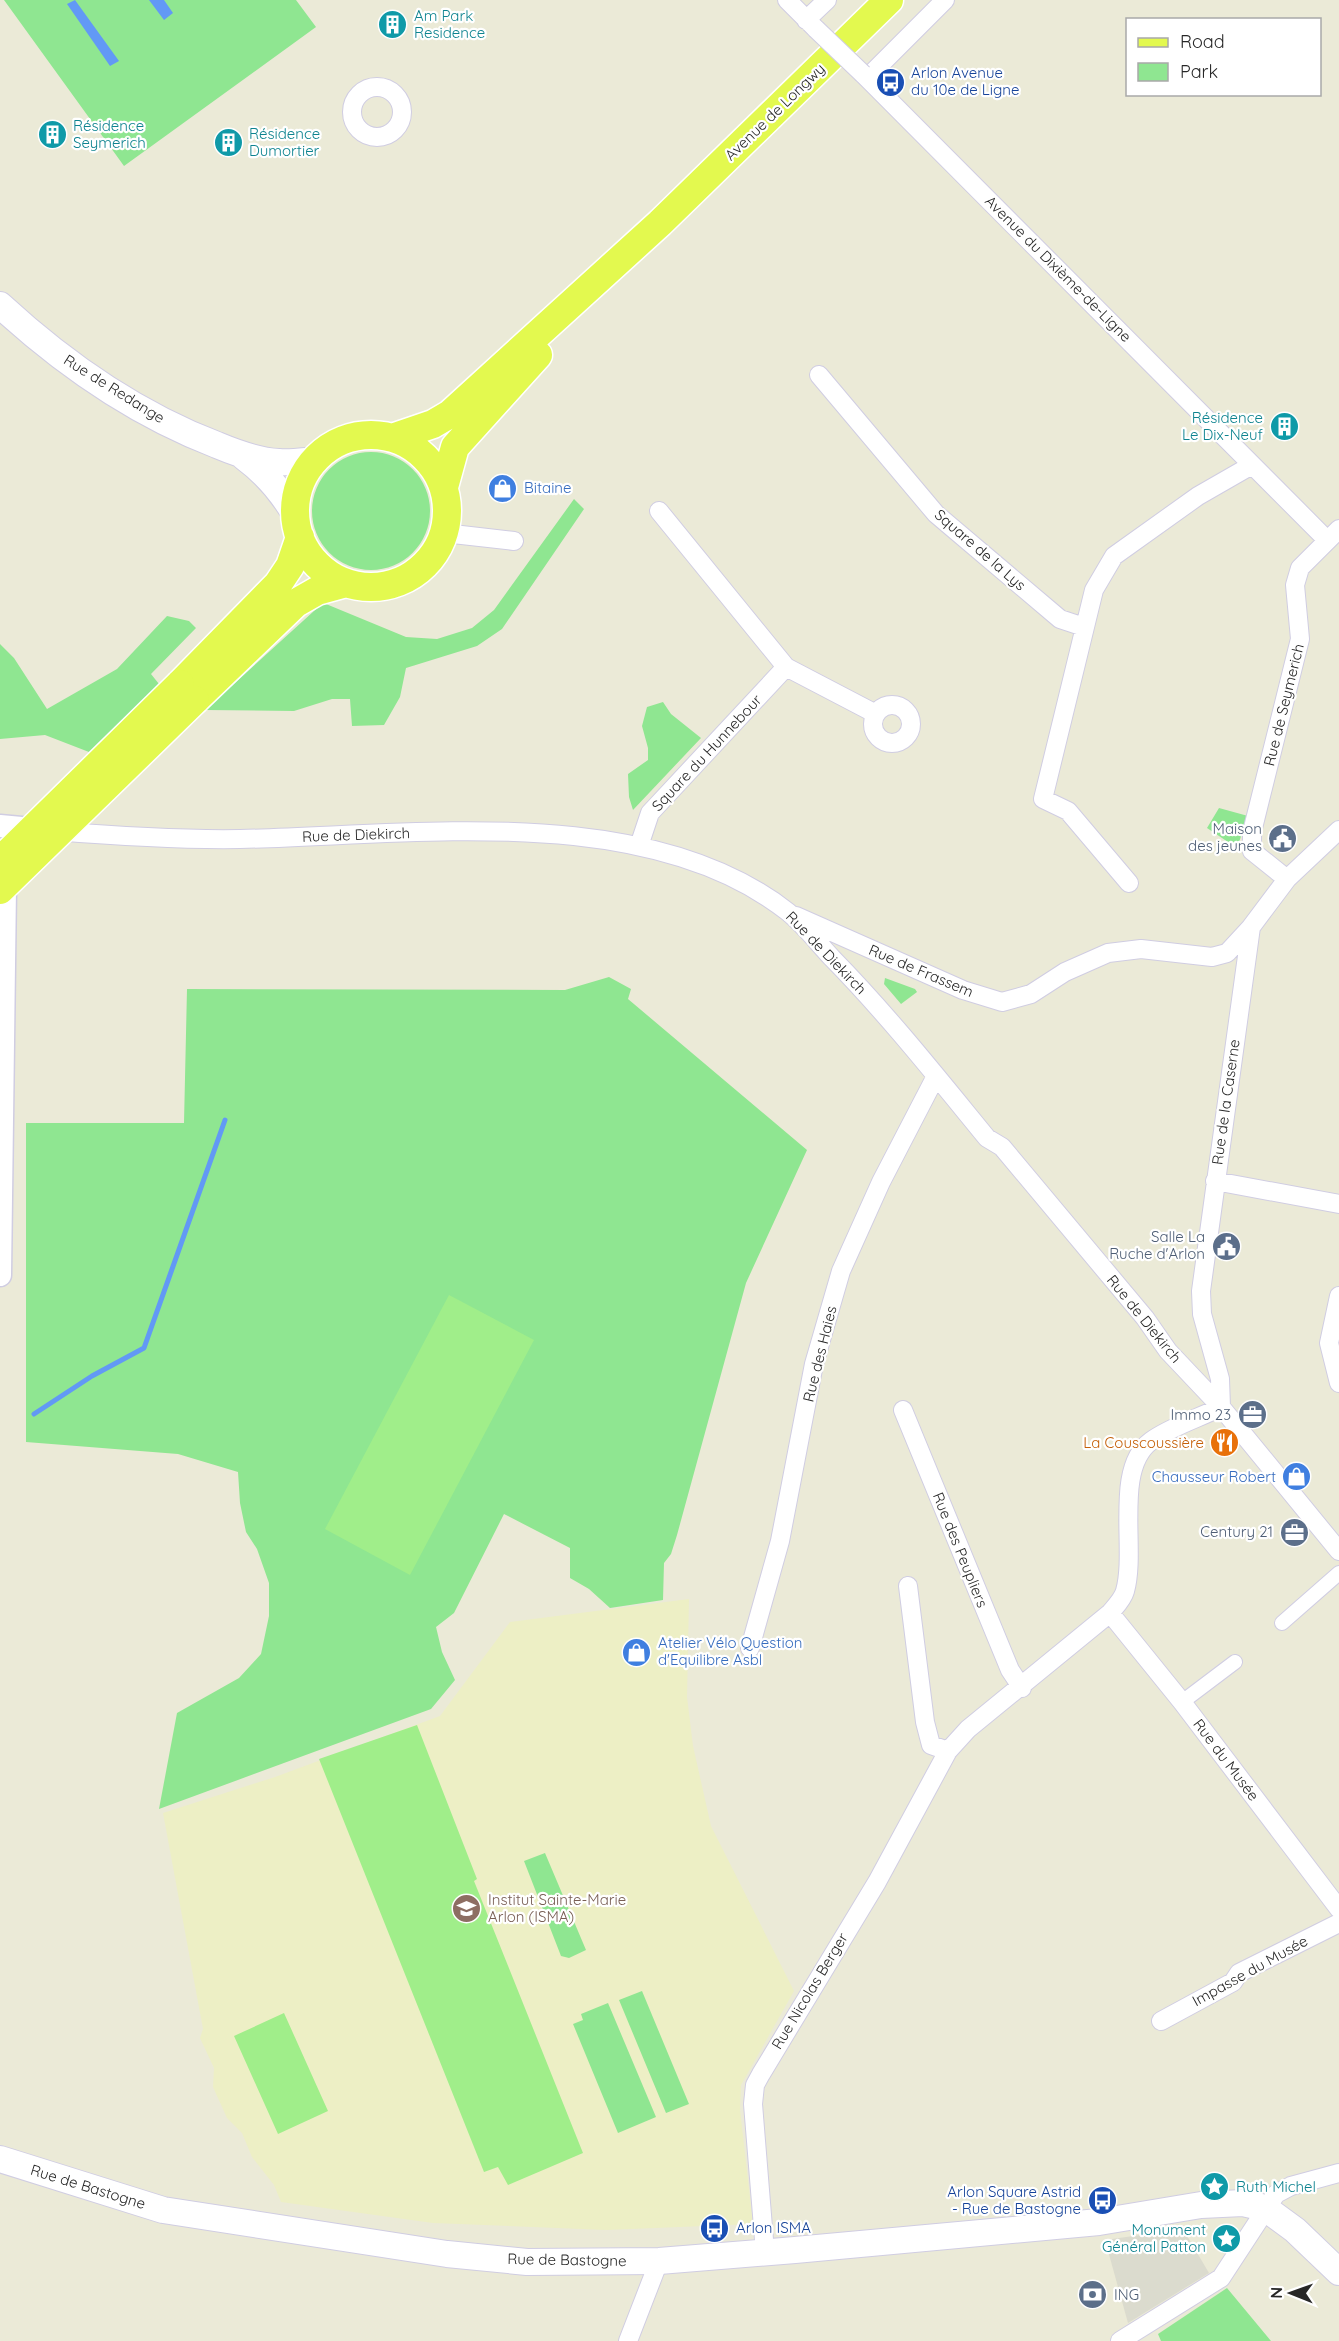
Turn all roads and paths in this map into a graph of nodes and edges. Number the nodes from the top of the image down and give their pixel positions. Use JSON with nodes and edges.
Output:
{"nodes":[{"id":1,"x":787,"y":0,"type":"edge"},
{"id":2,"x":827,"y":0,"type":"edge"},
{"id":3,"x":889,"y":0,"type":"edge"},
{"id":4,"x":945,"y":0,"type":"edge"},
{"id":5,"x":811,"y":24,"type":"junction"},
{"id":6,"x":865,"y":76,"type":"junction"},
{"id":7,"x":660,"y":223,"type":"junction"},
{"id":8,"x":0,"y":305,"type":"edge"},
{"id":9,"x":819,"y":375,"type":"dead end"},
{"id":10,"x":392,"y":438,"type":"junction"},
{"id":11,"x":239,"y":453,"type":"junction"},
{"id":12,"x":315,"y":460,"type":"junction"},
{"id":13,"x":1252,"y":465,"type":"junction"},
{"id":14,"x":444,"y":487,"type":"junction"},
{"id":15,"x":659,"y":511,"type":"dead end"},
{"id":16,"x":298,"y":527,"type":"junction"},
{"id":17,"x":444,"y":533,"type":"junction"},
{"id":18,"x":1333,"y":535,"type":"edge"},
{"id":19,"x":514,"y":542,"type":"dead end"},
{"id":20,"x":346,"y":583,"type":"junction"},
{"id":21,"x":1084,"y":627,"type":"junction"},
{"id":22,"x":786,"y":667,"type":"junction"},
{"id":23,"x":188,"y":692,"type":"junction"},
{"id":24,"x":876,"y":714,"type":"dead end"},
{"id":25,"x":0,"y":826,"type":"edge"},
{"id":26,"x":43,"y":830,"type":"junction"},
{"id":27,"x":1339,"y":830,"type":"edge"},
{"id":28,"x":639,"y":846,"type":"junction"},
{"id":29,"x":1,"y":876,"type":"edge"},
{"id":30,"x":1287,"y":879,"type":"junction"},
{"id":31,"x":1128,"y":883,"type":"dead end"},
{"id":32,"x":789,"y":913,"type":"junction"},
{"id":33,"x":1251,"y":927,"type":"junction"},
{"id":34,"x":871,"y":950,"type":"junction"},
{"id":35,"x":849,"y":976,"type":"junction"},
{"id":36,"x":936,"y":1076,"type":"junction"},
{"id":37,"x":1215,"y":1181,"type":"junction"},
{"id":38,"x":1339,"y":1204,"type":"edge"},
{"id":39,"x":0,"y":1275,"type":"edge"},
{"id":40,"x":1339,"y":1296,"type":"edge"},
{"id":41,"x":1339,"y":1383,"type":"edge"},
{"id":42,"x":1221,"y":1407,"type":"junction"},
{"id":43,"x":903,"y":1410,"type":"dead end"},
{"id":44,"x":1339,"y":1551,"type":"edge"},
{"id":45,"x":1339,"y":1573,"type":"edge"},
{"id":46,"x":909,"y":1586,"type":"dead end"},
{"id":47,"x":1110,"y":1613,"type":"junction"},
{"id":48,"x":1282,"y":1623,"type":"dead end"},
{"id":49,"x":750,"y":1648,"type":"dead end"},
{"id":50,"x":1235,"y":1662,"type":"dead end"},
{"id":51,"x":1022,"y":1688,"type":"junction"},
{"id":52,"x":1182,"y":1702,"type":"junction"},
{"id":53,"x":948,"y":1751,"type":"junction"},
{"id":54,"x":1339,"y":1909,"type":"edge"},
{"id":55,"x":1339,"y":1923,"type":"edge"},
{"id":56,"x":1161,"y":2021,"type":"dead end"},
{"id":57,"x":0,"y":2159,"type":"edge"},
{"id":58,"x":1339,"y":2174,"type":"edge"},
{"id":59,"x":1265,"y":2208,"type":"junction"},
{"id":60,"x":765,"y":2252,"type":"junction"},
{"id":61,"x":659,"y":2260,"type":"junction"},
{"id":62,"x":1339,"y":2272,"type":"edge"},
{"id":63,"x":628,"y":2341,"type":"edge"},
{"id":64,"x":1120,"y":2341,"type":"edge"}],
"edges":[{"from":1,"to":5,"type":"street","name":"Avenue du Dixième-de-Ligne"},
{"from":2,"to":5,"type":"street"},
{"from":3,"to":7,"type":"main road","name":"Avenue de Longwy"},
{"from":4,"to":6,"type":"street"},
{"from":5,"to":6,"type":"street","name":"Avenue du Dixième-de-Ligne","bridge":true},
{"from":6,"to":13,"type":"street","name":"Avenue du Dixième-de-Ligne"},
{"from":7,"to":10,"type":"main road"},
{"from":7,"to":14,"type":"main road"},
{"from":8,"to":11,"type":"main road","name":"Rue de Redange"},
{"from":9,"to":21,"type":"street","name":"Square de la Lys"},
{"from":10,"to":12,"type":"main road"},
{"from":10,"to":14,"type":"main road"},
{"from":11,"to":12,"type":"main road"},
{"from":11,"to":16,"type":"main road"},
{"from":12,"to":16,"type":"main road"},
{"from":13,"to":18,"type":"street","name":"Avenue du Dixième-de-Ligne"},
{"from":13,"to":21,"type":"street"},
{"from":14,"to":17,"type":"main road"},
{"from":15,"to":22,"type":"street"},
{"from":16,"to":20,"type":"main road"},
{"from":16,"to":23,"type":"main road"},
{"from":17,"to":19,"type":"street"},
{"from":17,"to":20,"type":"main road"},
{"from":18,"to":30,"type":"street","name":"Rue de Seymerich"},
{"from":20,"to":23,"type":"main road"},
{"from":21,"to":31,"type":"street"},
{"from":22,"to":24,"type":"street"},
{"from":22,"to":28,"type":"street","name":"Square du Hunnebour"},
{"from":23,"to":29,"type":"main road","bridge":true},
{"from":25,"to":26,"type":"street","name":"Rue de Diekirch"},
{"from":26,"to":28,"type":"street","name":"Rue de Diekirch"},
{"from":26,"to":29,"type":"street"},
{"from":27,"to":30,"type":"street","name":"Rue de la Caserne"},
{"from":28,"to":32,"type":"street","name":"Rue de Diekirch"},
{"from":29,"to":39,"type":"street"},
{"from":30,"to":33,"type":"street","name":"Rue de la Caserne"},
{"from":32,"to":34,"type":"street","name":"Rue de Frassem"},
{"from":32,"to":35,"type":"street","name":"Rue de Diekirch"},
{"from":33,"to":34,"type":"street","name":"Rue de Frassem"},
{"from":33,"to":37,"type":"street","name":"Rue de la Caserne"},
{"from":34,"to":35,"type":"street"},
{"from":35,"to":36,"type":"street","name":"Rue de Diekirch"},
{"from":36,"to":42,"type":"street","name":"Rue de Diekirch"},
{"from":36,"to":49,"type":"street","name":"Rue des Haies"},
{"from":37,"to":38,"type":"street"},
{"from":37,"to":42,"type":"street","name":"Rue de la Caserne"},
{"from":40,"to":41,"type":"street"},
{"from":42,"to":44,"type":"street","name":"Rue de Diekirch"},
{"from":42,"to":47,"type":"street","name":"Rue Nicolas Berger"},
{"from":43,"to":51,"type":"street","name":"Rue des Peupliers"},
{"from":45,"to":48,"type":"street"},
{"from":46,"to":53,"type":"street"},
{"from":47,"to":51,"type":"street","name":"Rue Nicolas Berger"},
{"from":47,"to":52,"type":"street","name":"Rue du Musée"},
{"from":50,"to":52,"type":"street"},
{"from":51,"to":53,"type":"street","name":"Rue Nicolas Berger"},
{"from":52,"to":54,"type":"street","name":"Rue du Musée"},
{"from":53,"to":60,"type":"street","name":"Rue Nicolas Berger"},
{"from":55,"to":56,"type":"street","name":"Impasse du Musée"},
{"from":57,"to":61,"type":"main road","name":"Rue de Bastogne"},
{"from":58,"to":59,"type":"street"},
{"from":59,"to":60,"type":"main road","name":"Rue de Bastogne"},
{"from":59,"to":62,"type":"main road"},
{"from":59,"to":64,"type":"street"},
{"from":60,"to":61,"type":"main road","name":"Rue de Bastogne"},
{"from":61,"to":63,"type":"street"}]}
